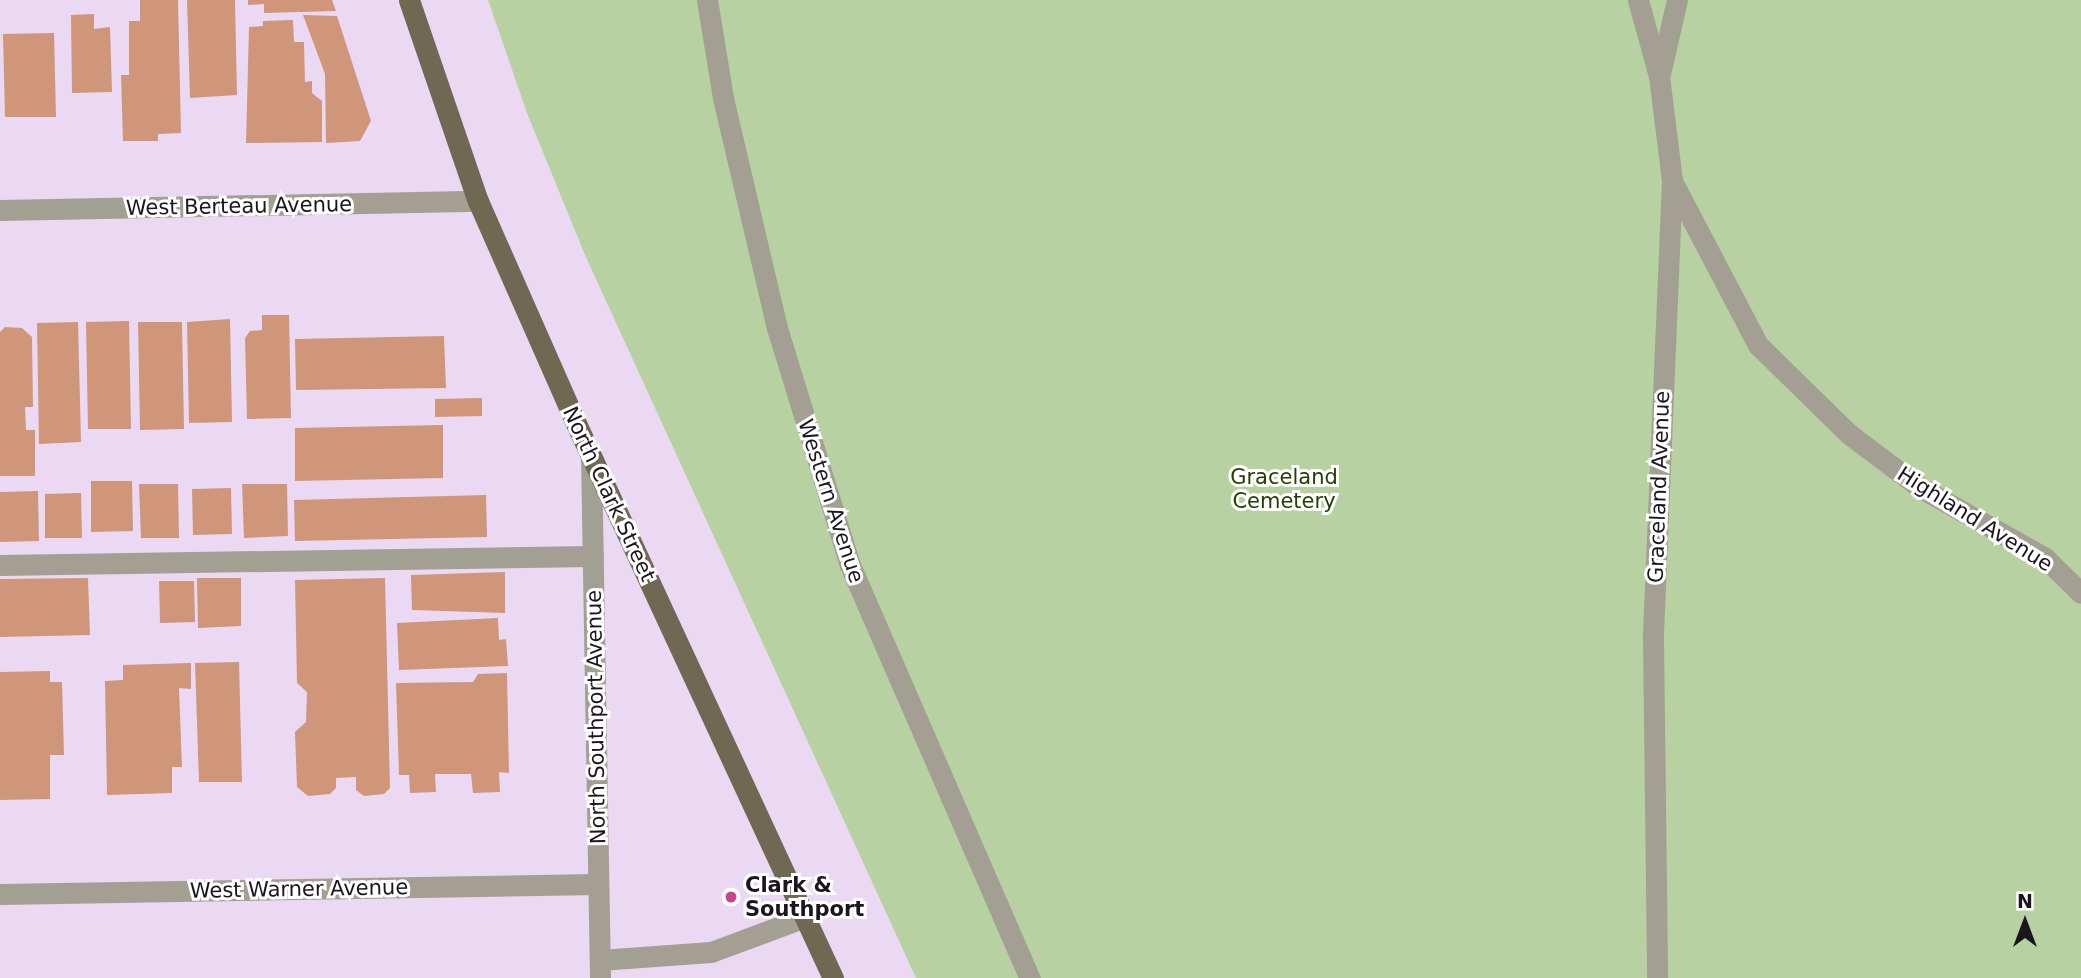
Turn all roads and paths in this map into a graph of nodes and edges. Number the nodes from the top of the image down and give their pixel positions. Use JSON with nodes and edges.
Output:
{"nodes":[{"id":1,"x":409,"y":0,"type":"edge"},
{"id":2,"x":707,"y":0,"type":"edge"},
{"id":3,"x":1638,"y":0,"type":"edge"},
{"id":4,"x":1677,"y":0,"type":"edge"},
{"id":5,"x":1659,"y":76,"type":"junction"},
{"id":6,"x":1672,"y":180,"type":"junction"},
{"id":7,"x":478,"y":201,"type":"junction"},
{"id":8,"x":0,"y":210,"type":"edge"},
{"id":9,"x":591,"y":456,"type":"junction"},
{"id":10,"x":593,"y":556,"type":"junction"},
{"id":11,"x":0,"y":565,"type":"edge"},
{"id":12,"x":2081,"y":593,"type":"edge"},
{"id":13,"x":598,"y":884,"type":"junction"},
{"id":14,"x":0,"y":894,"type":"edge"},
{"id":15,"x":805,"y":917,"type":"junction"},
{"id":16,"x":600,"y":969,"type":"edge"},
{"id":17,"x":833,"y":978,"type":"edge"},
{"id":18,"x":1030,"y":978,"type":"edge"},
{"id":19,"x":1657,"y":978,"type":"edge"}],
"edges":[{"from":1,"to":7,"type":"main road","name":"North Clark Street"},
{"from":2,"to":18,"type":"street","name":"Western Avenue"},
{"from":3,"to":5,"type":"street","name":"Graceland Avenue"},
{"from":4,"to":5,"type":"street"},
{"from":5,"to":6,"type":"street","name":"Graceland Avenue"},
{"from":6,"to":12,"type":"street","name":"Highland Avenue"},
{"from":6,"to":19,"type":"street","name":"Graceland Avenue"},
{"from":7,"to":8,"type":"street","name":"West Berteau Avenue"},
{"from":7,"to":9,"type":"main road","name":"North Clark Street"},
{"from":9,"to":10,"type":"street","name":"North Southport Avenue"},
{"from":9,"to":15,"type":"main road","name":"North Clark Street"},
{"from":10,"to":11,"type":"street"},
{"from":10,"to":13,"type":"street","name":"North Southport Avenue"},
{"from":13,"to":14,"type":"street","name":"West Warner Avenue"},
{"from":13,"to":16,"type":"street","name":"North Southport Avenue"},
{"from":15,"to":16,"type":"street"},
{"from":15,"to":17,"type":"main road","name":"North Clark Street"}]}
